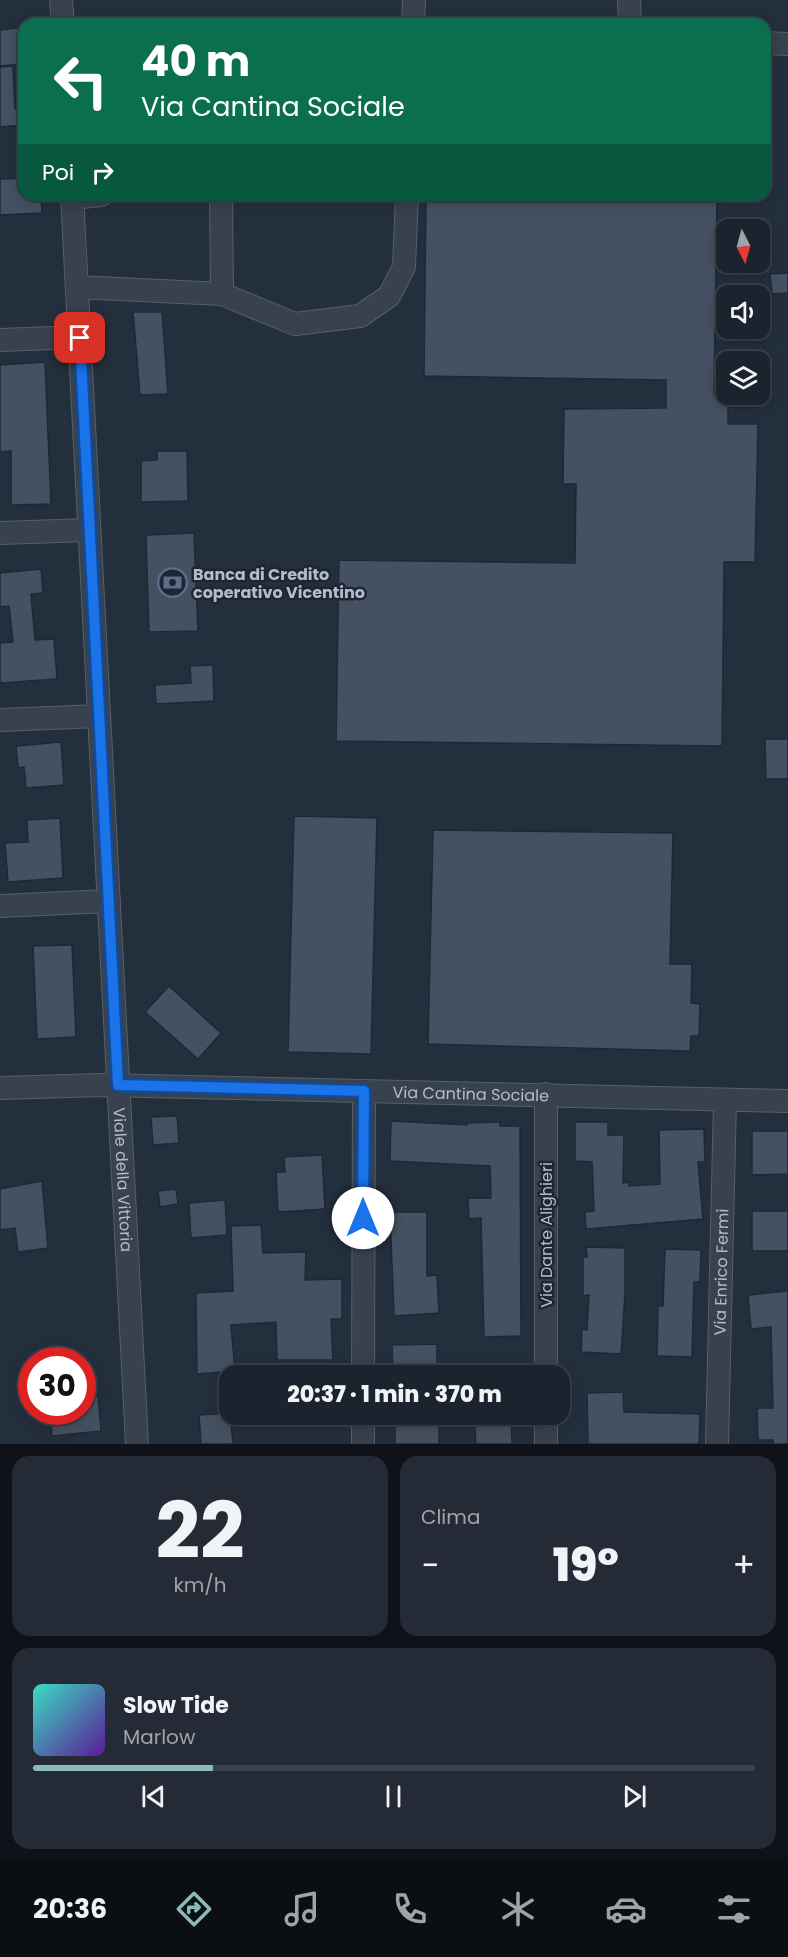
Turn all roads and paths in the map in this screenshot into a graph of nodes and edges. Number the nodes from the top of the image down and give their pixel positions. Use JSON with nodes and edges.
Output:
{"nodes":[{"id":1,"x":61,"y":0,"type":"edge"},
{"id":2,"x":414,"y":0,"type":"edge"},
{"id":3,"x":629,"y":0,"type":"edge"},
{"id":4,"x":62,"y":18,"type":"edge"},
{"id":5,"x":413,"y":18,"type":"edge"},
{"id":6,"x":630,"y":18,"type":"edge"},
{"id":7,"x":771,"y":43,"type":"edge"},
{"id":8,"x":788,"y":44,"type":"edge"},
{"id":9,"x":72,"y":201,"type":"edge"},
{"id":10,"x":221,"y":201,"type":"edge"},
{"id":11,"x":407,"y":201,"type":"edge"},
{"id":12,"x":77,"y":287,"type":"junction"},
{"id":13,"x":222,"y":294,"type":"junction"},
{"id":14,"x":80,"y":338,"type":"junction"},
{"id":15,"x":0,"y":340,"type":"edge"},
{"id":16,"x":89,"y":530,"type":"junction"},
{"id":17,"x":0,"y":533,"type":"edge"},
{"id":18,"x":99,"y":716,"type":"junction"},
{"id":19,"x":0,"y":720,"type":"edge"},
{"id":20,"x":109,"y":901,"type":"junction"},
{"id":21,"x":0,"y":906,"type":"edge"},
{"id":22,"x":118,"y":1085,"type":"junction"},
{"id":23,"x":0,"y":1088,"type":"edge"},
{"id":24,"x":364,"y":1091,"type":"junction"},
{"id":25,"x":546,"y":1094,"type":"junction"},
{"id":26,"x":724,"y":1100,"type":"junction"},
{"id":27,"x":788,"y":1101,"type":"edge"},
{"id":28,"x":363,"y":1365,"type":"edge"},
{"id":29,"x":546,"y":1365,"type":"edge"},
{"id":30,"x":363,"y":1425,"type":"edge"},
{"id":31,"x":546,"y":1425,"type":"edge"},
{"id":32,"x":137,"y":1444,"type":"edge"},
{"id":33,"x":363,"y":1444,"type":"edge"},
{"id":34,"x":546,"y":1444,"type":"edge"},
{"id":35,"x":717,"y":1444,"type":"edge"}],
"edges":[{"from":1,"to":4,"type":"street"},
{"from":2,"to":5,"type":"street"},
{"from":3,"to":6,"type":"street"},
{"from":7,"to":8,"type":"street"},
{"from":9,"to":12,"type":"street","name":"Viale della Vittoria"},
{"from":10,"to":13,"type":"street"},
{"from":11,"to":13,"type":"street"},
{"from":12,"to":13,"type":"street"},
{"from":12,"to":14,"type":"street","name":"Viale della Vittoria"},
{"from":14,"to":15,"type":"street"},
{"from":14,"to":16,"type":"street","name":"Viale della Vittoria"},
{"from":16,"to":17,"type":"street"},
{"from":16,"to":18,"type":"street","name":"Viale della Vittoria"},
{"from":18,"to":19,"type":"street"},
{"from":18,"to":20,"type":"street","name":"Viale della Vittoria"},
{"from":20,"to":21,"type":"street"},
{"from":20,"to":22,"type":"street","name":"Viale della Vittoria"},
{"from":22,"to":23,"type":"street","name":"Via Cantina Sociale"},
{"from":22,"to":24,"type":"street","name":"Via Cantina Sociale"},
{"from":22,"to":32,"type":"street","name":"Viale della Vittoria"},
{"from":24,"to":25,"type":"street","name":"Via Cantina Sociale"},
{"from":24,"to":28,"type":"street"},
{"from":25,"to":26,"type":"street","name":"Via Cantina Sociale"},
{"from":25,"to":29,"type":"street","name":"Via Dante Alighieri"},
{"from":26,"to":27,"type":"street","name":"Via Cantina Sociale"},
{"from":26,"to":35,"type":"street","name":"Via Enrico Fermi"},
{"from":30,"to":33,"type":"street"},
{"from":31,"to":34,"type":"street"}]}
